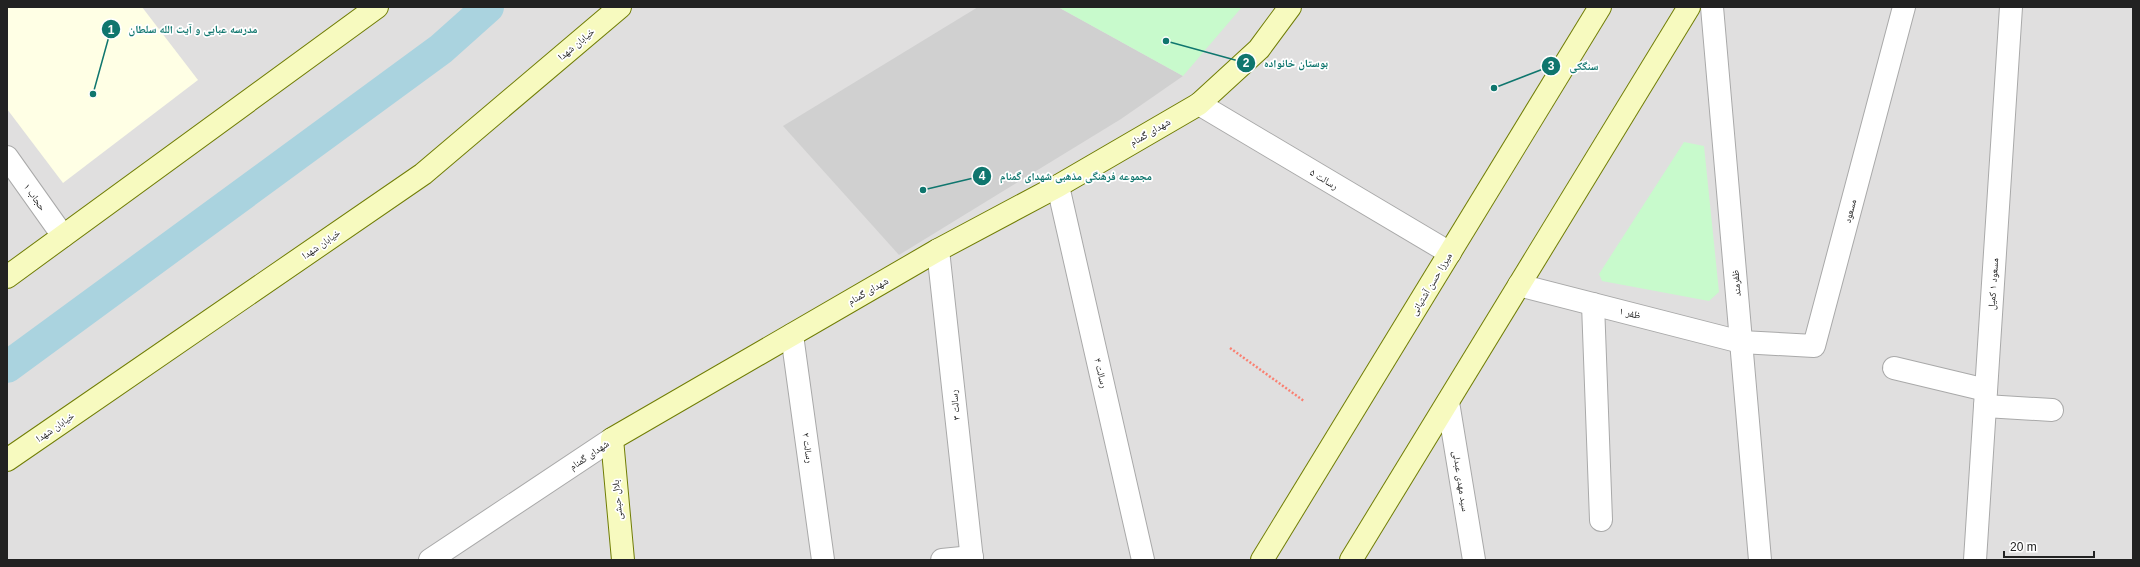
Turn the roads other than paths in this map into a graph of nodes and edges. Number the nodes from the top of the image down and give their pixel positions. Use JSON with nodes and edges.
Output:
{"nodes":[{"id":1,"x":377,"y":7,"type":"edge"},
{"id":2,"x":620,"y":7,"type":"edge"},
{"id":3,"x":1290,"y":7,"type":"edge"},
{"id":4,"x":1600,"y":7,"type":"edge"},
{"id":5,"x":1689,"y":7,"type":"edge"},
{"id":6,"x":1712,"y":7,"type":"edge"},
{"id":7,"x":1904,"y":7,"type":"edge"},
{"id":8,"x":2011,"y":7,"type":"edge"},
{"id":9,"x":1199,"y":104,"type":"junction"},
{"id":10,"x":7,"y":157,"type":"edge"},
{"id":11,"x":1058,"y":186,"type":"junction"},
{"id":12,"x":63,"y":236,"type":"junction"},
{"id":13,"x":938,"y":250,"type":"junction"},
{"id":14,"x":1450,"y":253,"type":"junction"},
{"id":15,"x":7,"y":277,"type":"edge"},
{"id":16,"x":1519,"y":286,"type":"junction"},
{"id":17,"x":1594,"y":304,"type":"junction"},
{"id":18,"x":792,"y":335,"type":"junction"},
{"id":19,"x":1741,"y":342,"type":"junction"},
{"id":20,"x":1894,"y":368,"type":"dead end"},
{"id":21,"x":1986,"y":398,"type":"junction"},
{"id":22,"x":1448,"y":402,"type":"junction"},
{"id":23,"x":2052,"y":410,"type":"dead end"},
{"id":24,"x":612,"y":439,"type":"junction"},
{"id":25,"x":7,"y":460,"type":"edge"},
{"id":26,"x":1601,"y":520,"type":"dead end"},
{"id":27,"x":972,"y":558,"type":"edge"},
{"id":28,"x":430,"y":560,"type":"edge"},
{"id":29,"x":623,"y":560,"type":"edge"},
{"id":30,"x":823,"y":560,"type":"edge"},
{"id":31,"x":942,"y":560,"type":"edge"},
{"id":32,"x":1143,"y":560,"type":"edge"},
{"id":33,"x":1262,"y":560,"type":"edge"},
{"id":34,"x":1351,"y":560,"type":"edge"},
{"id":35,"x":1474,"y":560,"type":"edge"},
{"id":36,"x":1760,"y":560,"type":"edge"},
{"id":37,"x":1975,"y":560,"type":"edge"}],
"edges":[{"from":1,"to":12,"type":"main road"},
{"from":2,"to":25,"type":"main road","name":"خیابان شهدا"},
{"from":3,"to":9,"type":"main road","name":"شهدای گمنام"},
{"from":4,"to":14,"type":"main road","name":"میرزا حسن آشتیانی"},
{"from":5,"to":16,"type":"main road"},
{"from":6,"to":19,"type":"street","name":"ظفرمند"},
{"from":7,"to":19,"type":"street","name":"مسعود"},
{"from":8,"to":21,"type":"street","name":"مسعود ۱ کمیل"},
{"from":9,"to":11,"type":"main road","name":"شهدای گمنام"},
{"from":9,"to":14,"type":"street","name":"رسالت ۵"},
{"from":10,"to":12,"type":"street","name":"حجاب ۱"},
{"from":11,"to":13,"type":"main road","name":"شهدای گمنام"},
{"from":11,"to":32,"type":"street","name":"رسالت ۴"},
{"from":12,"to":15,"type":"main road"},
{"from":13,"to":18,"type":"main road","name":"شهدای گمنام"},
{"from":13,"to":27,"type":"street","name":"رسالت ۳"},
{"from":14,"to":33,"type":"main road","name":"میرزا حسن آشتیانی"},
{"from":16,"to":17,"type":"street","name":"ظفر ۱"},
{"from":16,"to":22,"type":"main road"},
{"from":17,"to":19,"type":"street","name":"ظفر ۱"},
{"from":17,"to":26,"type":"street"},
{"from":18,"to":24,"type":"main road","name":"شهدای گمنام"},
{"from":18,"to":30,"type":"street","name":"رسالت ۲"},
{"from":19,"to":36,"type":"street","name":"ظفرمند"},
{"from":20,"to":21,"type":"street"},
{"from":21,"to":23,"type":"street"},
{"from":21,"to":37,"type":"street","name":"مسعود ۱ کمیل"},
{"from":22,"to":34,"type":"main road"},
{"from":22,"to":35,"type":"street","name":"سید مهدی عبدلی"},
{"from":24,"to":28,"type":"street","name":"شهدای گمنام"},
{"from":24,"to":29,"type":"main road","name":"بلال حبشی"},
{"from":27,"to":31,"type":"street"}]}
